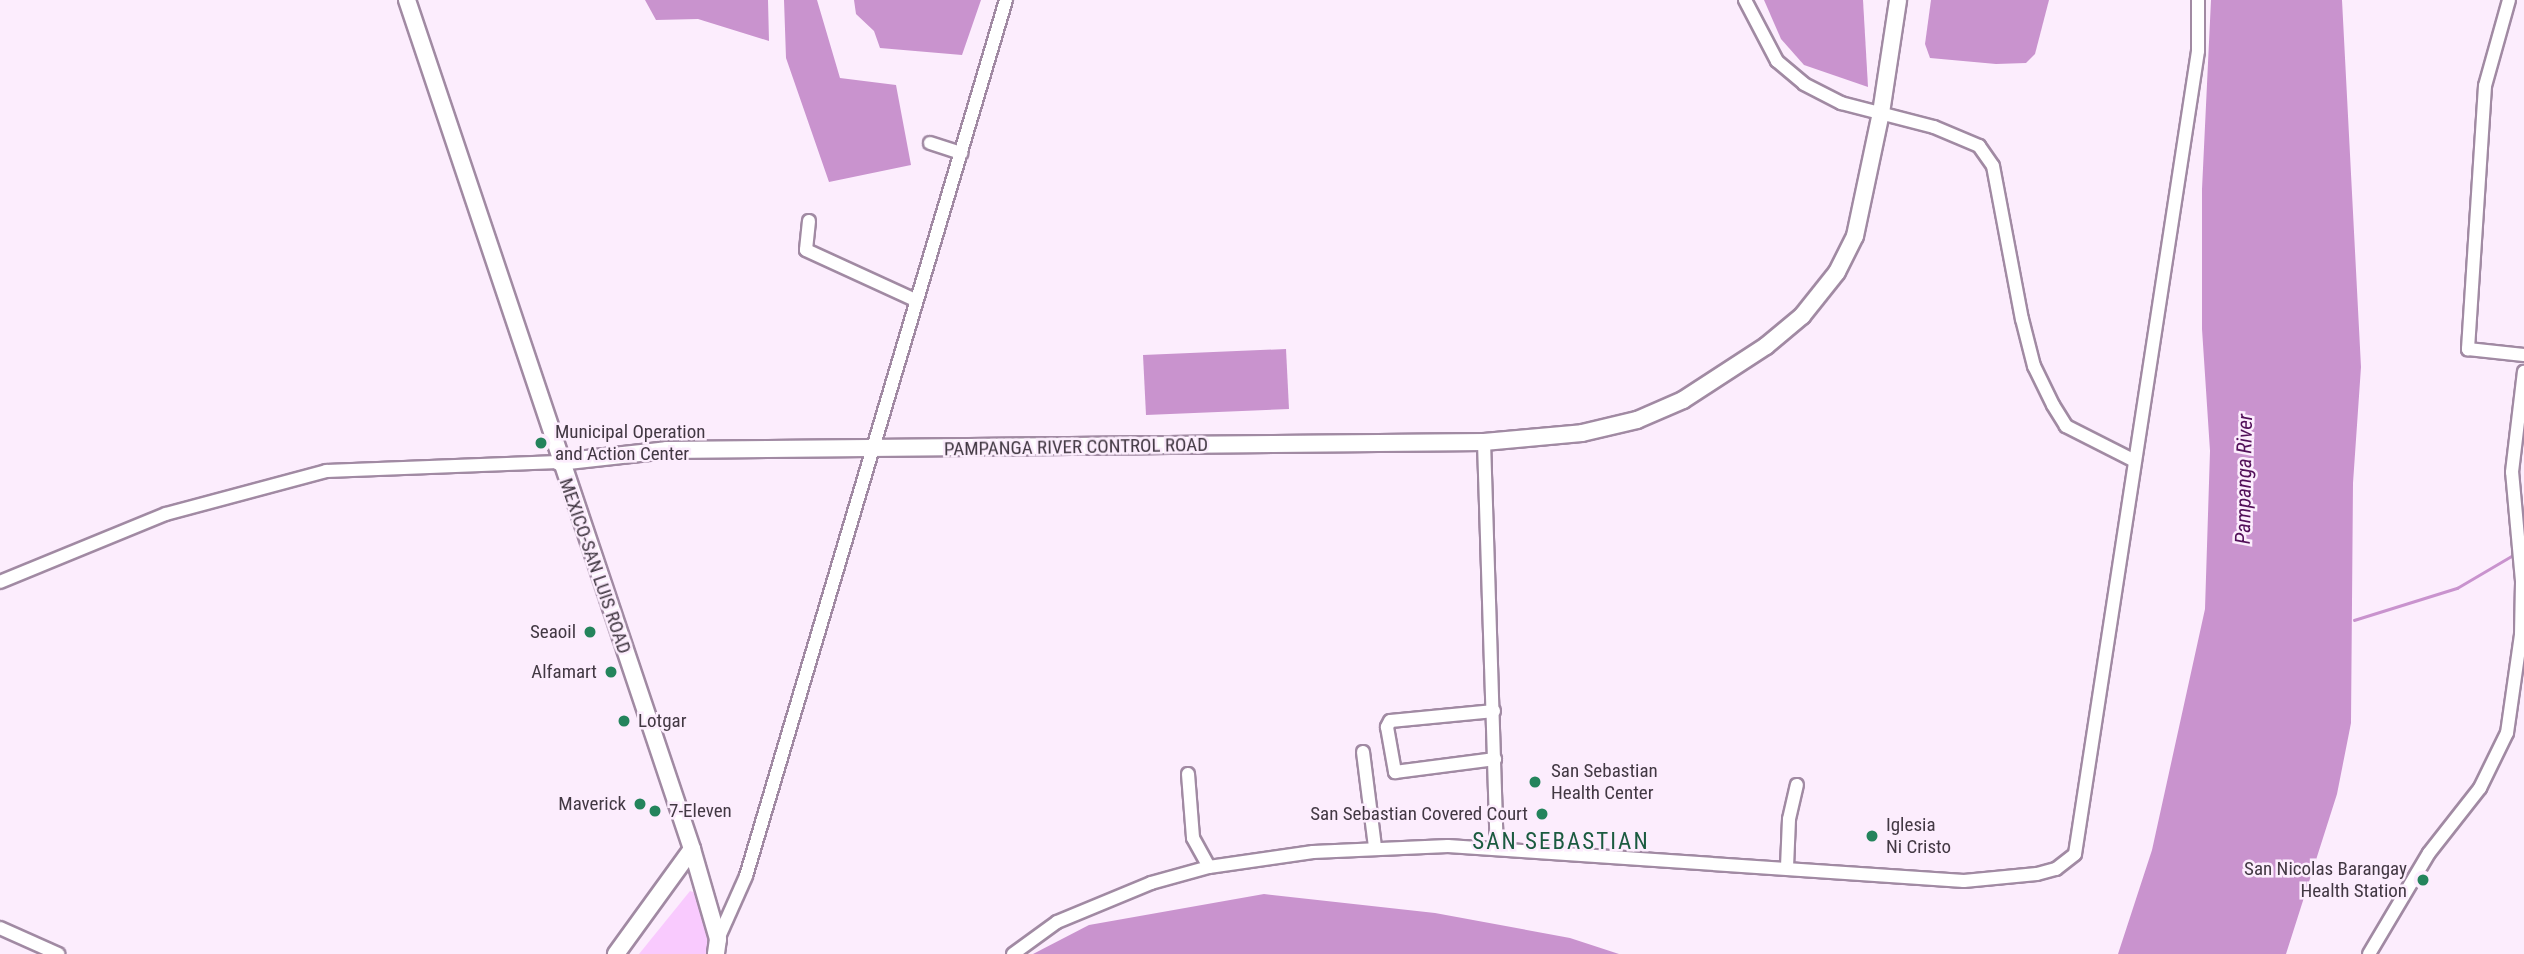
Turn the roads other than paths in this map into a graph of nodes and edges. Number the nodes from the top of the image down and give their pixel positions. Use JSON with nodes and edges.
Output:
{"nodes":[{"id":1,"x":407,"y":0,"type":"edge"},
{"id":2,"x":1006,"y":0,"type":"edge"},
{"id":3,"x":1745,"y":0,"type":"edge"},
{"id":4,"x":1898,"y":0,"type":"edge"},
{"id":5,"x":2198,"y":0,"type":"edge"},
{"id":6,"x":2509,"y":0,"type":"edge"},
{"id":7,"x":1881,"y":113,"type":"junction"},
{"id":8,"x":930,"y":143,"type":"dead end"},
{"id":9,"x":961,"y":153,"type":"junction"},
{"id":10,"x":809,"y":221,"type":"dead end"},
{"id":11,"x":915,"y":300,"type":"junction"},
{"id":12,"x":2524,"y":355,"type":"edge"},
{"id":13,"x":2524,"y":372,"type":"edge"},
{"id":14,"x":1484,"y":442,"type":"junction"},
{"id":15,"x":872,"y":449,"type":"junction"},
{"id":16,"x":559,"y":461,"type":"junction"},
{"id":17,"x":2135,"y":461,"type":"junction"},
{"id":18,"x":2523,"y":581,"type":"edge"},
{"id":19,"x":0,"y":582,"type":"edge"},
{"id":20,"x":1494,"y":711,"type":"junction"},
{"id":21,"x":1363,"y":752,"type":"dead end"},
{"id":22,"x":1495,"y":759,"type":"junction"},
{"id":23,"x":1188,"y":774,"type":"dead end"},
{"id":24,"x":1797,"y":785,"type":"dead end"},
{"id":25,"x":1375,"y":847,"type":"junction"},
{"id":26,"x":1497,"y":848,"type":"junction"},
{"id":27,"x":692,"y":849,"type":"junction"},
{"id":28,"x":1209,"y":867,"type":"junction"},
{"id":29,"x":1787,"y":867,"type":"junction"},
{"id":30,"x":0,"y":928,"type":"edge"},
{"id":31,"x":717,"y":947,"type":"edge"},
{"id":32,"x":58,"y":954,"type":"edge"},
{"id":33,"x":616,"y":954,"type":"edge"},
{"id":34,"x":1013,"y":954,"type":"edge"},
{"id":35,"x":2369,"y":954,"type":"edge"}],
"edges":[{"from":1,"to":16,"type":"main road","name":"MEXICO-SAN LUIS ROAD"},
{"from":2,"to":9,"type":"street"},
{"from":3,"to":7,"type":"street"},
{"from":4,"to":7,"type":"main road","name":"PAMPANGA RIVER CONTROL ROAD"},
{"from":5,"to":17,"type":"street"},
{"from":6,"to":12,"type":"street"},
{"from":7,"to":14,"type":"main road","name":"PAMPANGA RIVER CONTROL ROAD"},
{"from":7,"to":17,"type":"street"},
{"from":8,"to":9,"type":"street"},
{"from":9,"to":11,"type":"street"},
{"from":10,"to":11,"type":"street"},
{"from":11,"to":15,"type":"street"},
{"from":13,"to":18,"type":"street"},
{"from":14,"to":15,"type":"main road","name":"PAMPANGA RIVER CONTROL ROAD"},
{"from":14,"to":20,"type":"street"},
{"from":15,"to":16,"type":"main road","name":"PAMPANGA RIVER CONTROL ROAD"},
{"from":15,"to":31,"type":"street"},
{"from":16,"to":19,"type":"street","name":"PAMPANGA RIVER CONTROL ROAD"},
{"from":16,"to":27,"type":"main road","name":"MEXICO-SAN LUIS ROAD"},
{"from":17,"to":29,"type":"street"},
{"from":18,"to":35,"type":"street"},
{"from":20,"to":22,"type":"street"},
{"from":20,"to":22,"type":"street"},
{"from":21,"to":25,"type":"street"},
{"from":22,"to":26,"type":"street"},
{"from":23,"to":28,"type":"street"},
{"from":24,"to":29,"type":"street"},
{"from":25,"to":26,"type":"street"},
{"from":25,"to":28,"type":"street"},
{"from":26,"to":29,"type":"street"},
{"from":27,"to":31,"type":"main road","name":"MEXICO-SAN LUIS ROAD"},
{"from":27,"to":33,"type":"main road"},
{"from":28,"to":34,"type":"street"},
{"from":30,"to":32,"type":"street"}]}
